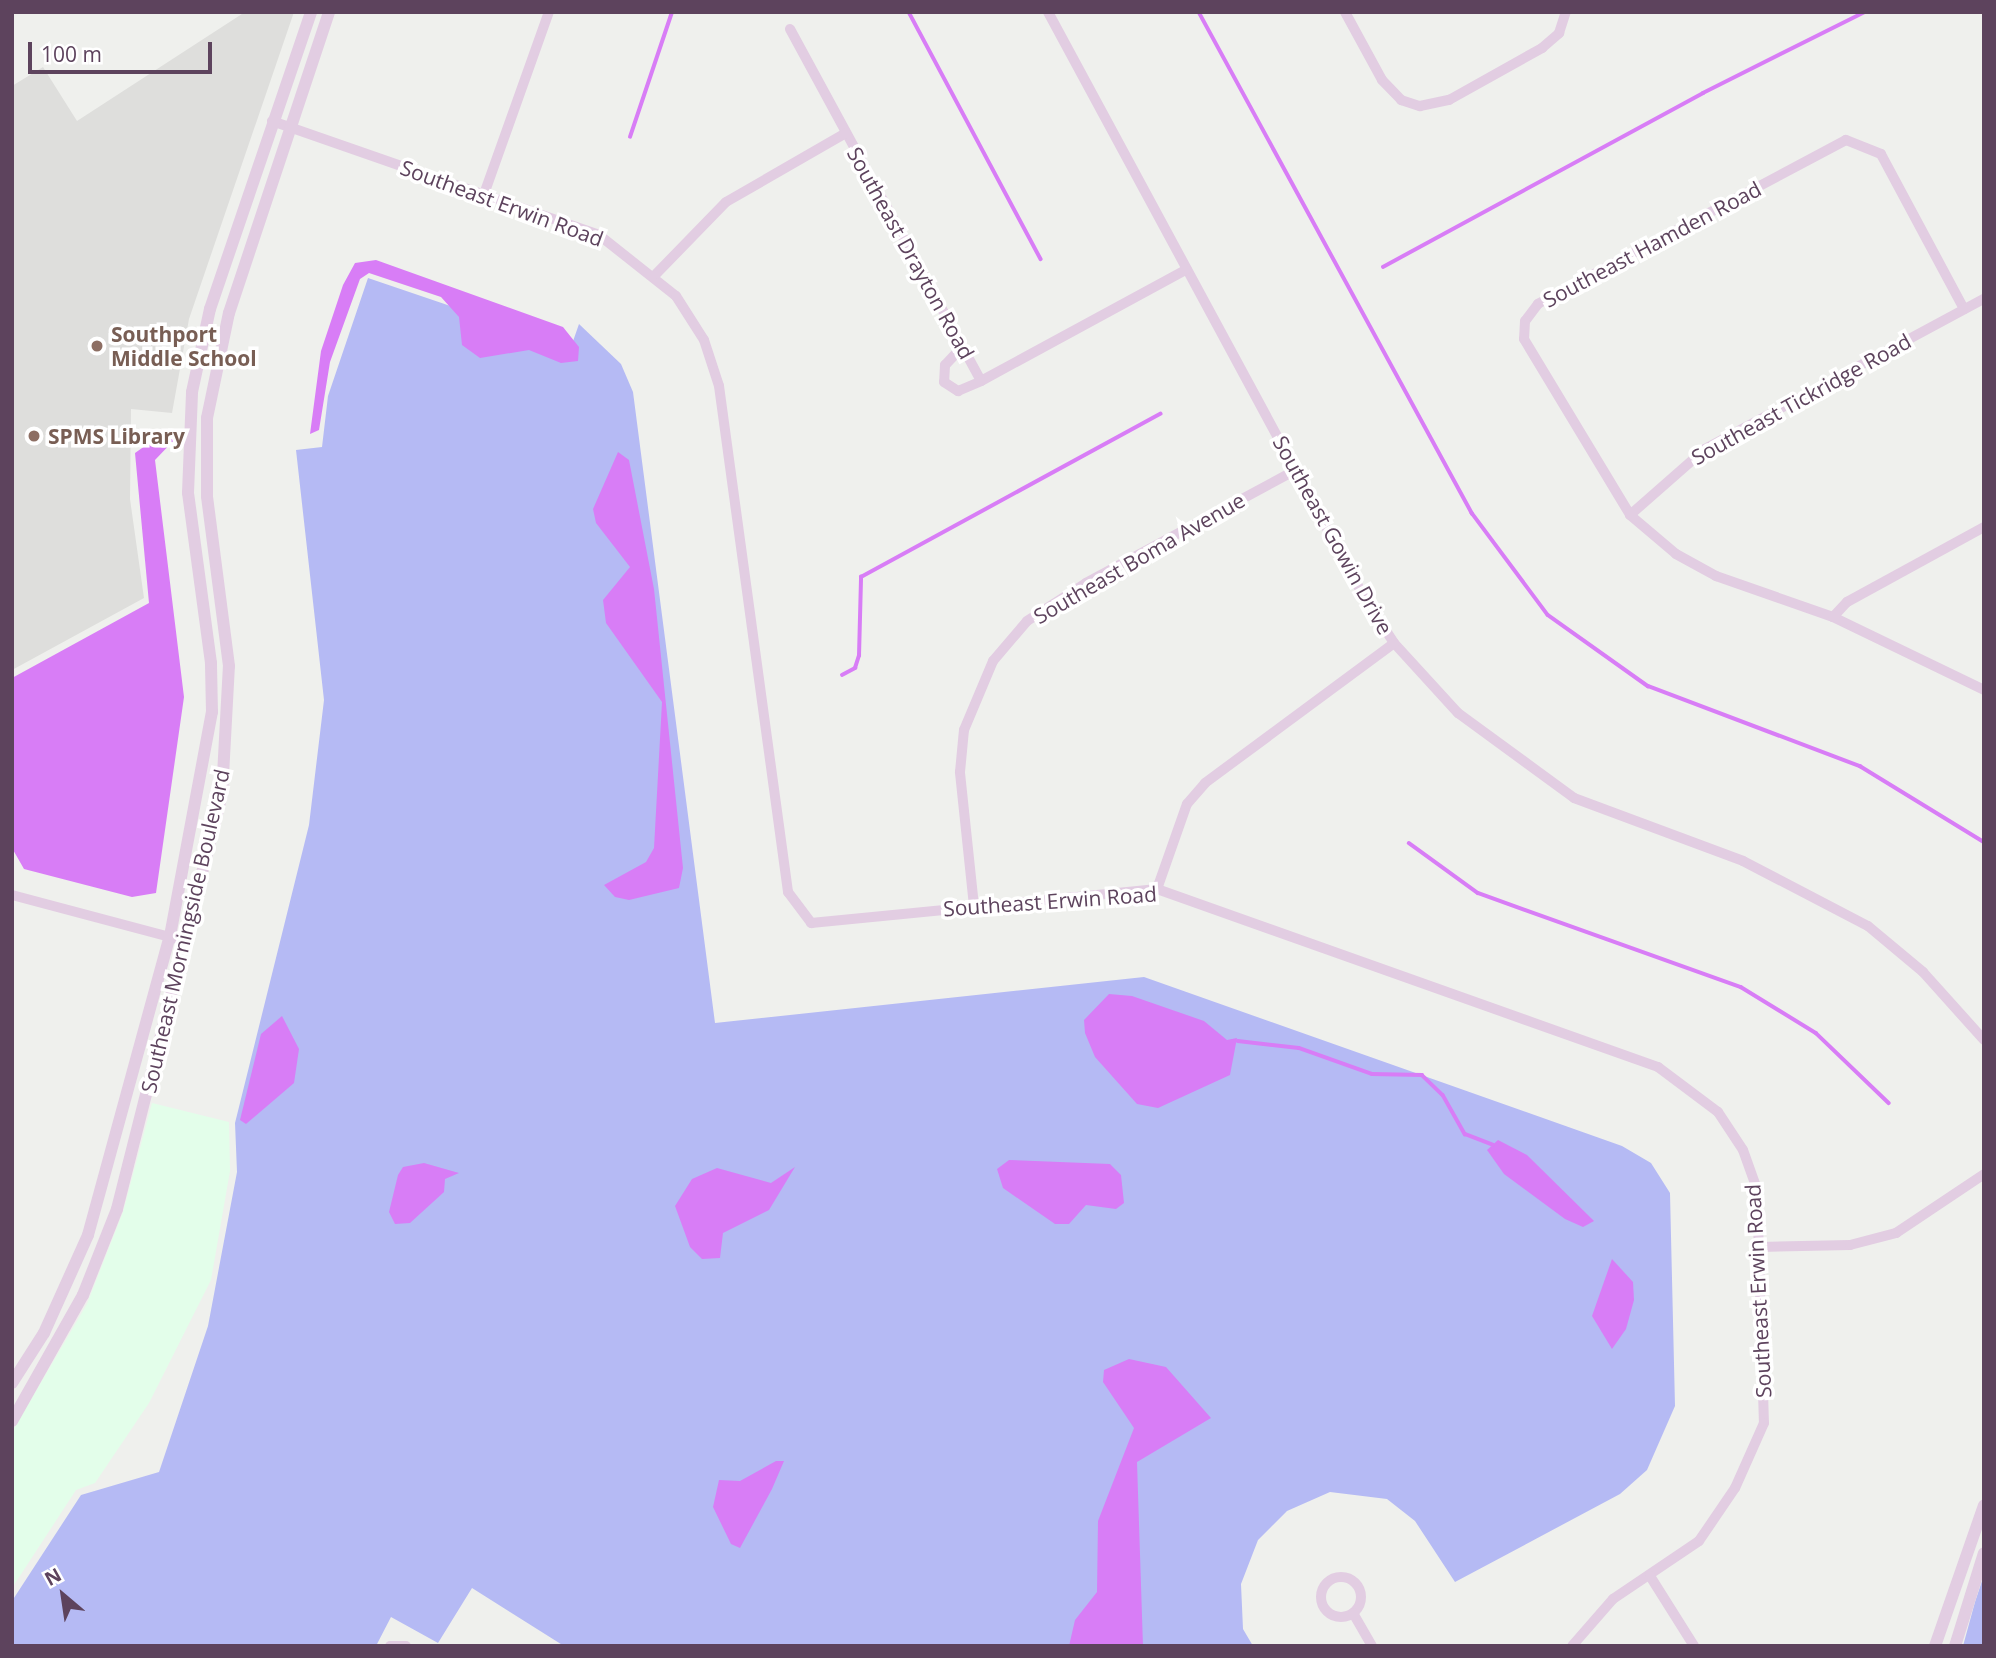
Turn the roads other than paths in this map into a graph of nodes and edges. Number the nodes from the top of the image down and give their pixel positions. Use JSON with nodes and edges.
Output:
{"nodes":[{"id":1,"x":311,"y":12,"type":"edge"},
{"id":2,"x":329,"y":12,"type":"edge"},
{"id":3,"x":549,"y":12,"type":"edge"},
{"id":4,"x":1048,"y":12,"type":"edge"},
{"id":5,"x":1345,"y":12,"type":"edge"},
{"id":6,"x":1566,"y":12,"type":"edge"},
{"id":7,"x":790,"y":29,"type":"dead end"},
{"id":8,"x":272,"y":121,"type":"junction"},
{"id":9,"x":294,"y":128,"type":"junction"},
{"id":10,"x":846,"y":133,"type":"junction"},
{"id":11,"x":483,"y":197,"type":"junction"},
{"id":12,"x":1187,"y":269,"type":"junction"},
{"id":13,"x":656,"y":274,"type":"junction"},
{"id":14,"x":1984,"y":299,"type":"edge"},
{"id":15,"x":210,"y":309,"type":"junction"},
{"id":16,"x":1964,"y":309,"type":"junction"},
{"id":17,"x":229,"y":313,"type":"junction"},
{"id":18,"x":962,"y":347,"type":"junction"},
{"id":19,"x":981,"y":382,"type":"junction"},
{"id":20,"x":1296,"y":470,"type":"junction"},
{"id":21,"x":209,"y":508,"type":"junction"},
{"id":22,"x":190,"y":512,"type":"junction"},
{"id":23,"x":1630,"y":515,"type":"junction"},
{"id":24,"x":1984,"y":527,"type":"edge"},
{"id":25,"x":1833,"y":617,"type":"junction"},
{"id":26,"x":1394,"y":643,"type":"junction"},
{"id":27,"x":1984,"y":690,"type":"edge"},
{"id":28,"x":212,"y":712,"type":"junction"},
{"id":29,"x":229,"y":713,"type":"junction"},
{"id":30,"x":1157,"y":889,"type":"junction"},
{"id":31,"x":12,"y":895,"type":"edge"},
{"id":32,"x":974,"y":906,"type":"junction"},
{"id":33,"x":170,"y":936,"type":"junction"},
{"id":34,"x":185,"y":941,"type":"junction"},
{"id":35,"x":1984,"y":1040,"type":"edge"},
{"id":36,"x":127,"y":1103,"type":"junction"},
{"id":37,"x":144,"y":1109,"type":"junction"},
{"id":38,"x":1984,"y":1174,"type":"edge"},
{"id":39,"x":1759,"y":1247,"type":"junction"},
{"id":40,"x":67,"y":1286,"type":"junction"},
{"id":41,"x":83,"y":1295,"type":"junction"},
{"id":42,"x":12,"y":1383,"type":"edge"},
{"id":43,"x":12,"y":1421,"type":"edge"},
{"id":44,"x":1984,"y":1505,"type":"edge"},
{"id":45,"x":1984,"y":1553,"type":"edge"},
{"id":46,"x":1650,"y":1576,"type":"junction"},
{"id":47,"x":1949,"y":1595,"type":"junction"},
{"id":48,"x":1968,"y":1600,"type":"junction"},
{"id":49,"x":1353,"y":1612,"type":"dead end"},
{"id":50,"x":390,"y":1646,"type":"edge"},
{"id":51,"x":405,"y":1646,"type":"edge"},
{"id":52,"x":1372,"y":1646,"type":"edge"},
{"id":53,"x":1572,"y":1646,"type":"edge"},
{"id":54,"x":1694,"y":1646,"type":"edge"},
{"id":55,"x":1935,"y":1646,"type":"edge"},
{"id":56,"x":1955,"y":1646,"type":"edge"}],
"edges":[{"from":1,"to":8,"type":"street","name":"Southeast Morningside Boulevard"},
{"from":2,"to":9,"type":"street","name":"Southeast Morningside Boulevard"},
{"from":3,"to":11,"type":"street"},
{"from":4,"to":12,"type":"street","name":"Southeast Gowin Drive"},
{"from":5,"to":6,"type":"street"},
{"from":7,"to":10,"type":"street","name":"Southeast Drayton Road"},
{"from":8,"to":9,"type":"street","name":"Southeast Erwin Road"},
{"from":8,"to":15,"type":"street","name":"Southeast Morningside Boulevard"},
{"from":9,"to":11,"type":"street","name":"Southeast Erwin Road"},
{"from":9,"to":17,"type":"street","name":"Southeast Morningside Boulevard"},
{"from":10,"to":13,"type":"street"},
{"from":10,"to":18,"type":"street","name":"Southeast Drayton Road"},
{"from":11,"to":13,"type":"street","name":"Southeast Erwin Road"},
{"from":12,"to":19,"type":"street","name":"Southeast Drayton Road"},
{"from":12,"to":20,"type":"street","name":"Southeast Gowin Drive"},
{"from":13,"to":32,"type":"street","name":"Southeast Erwin Road"},
{"from":14,"to":16,"type":"street","name":"Southeast Tickridge Road"},
{"from":15,"to":17,"type":"street"},
{"from":15,"to":22,"type":"street","name":"Southeast Morningside Boulevard"},
{"from":16,"to":23,"type":"street","name":"Southeast Tickridge Road"},
{"from":16,"to":23,"type":"street","name":"Southeast Hamden Road"},
{"from":17,"to":21,"type":"street","name":"Southeast Morningside Boulevard"},
{"from":18,"to":19,"type":"street","name":"Southeast Drayton Road"},
{"from":18,"to":19,"type":"street"},
{"from":20,"to":26,"type":"street","name":"Southeast Gowin Drive"},
{"from":20,"to":32,"type":"street","name":"Southeast Boma Avenue"},
{"from":21,"to":22,"type":"street"},
{"from":21,"to":29,"type":"street","name":"Southeast Morningside Boulevard"},
{"from":22,"to":28,"type":"street","name":"Southeast Morningside Boulevard"},
{"from":23,"to":25,"type":"street","name":"Southeast Hamden Road"},
{"from":24,"to":25,"type":"street"},
{"from":25,"to":27,"type":"street","name":"Southeast Hamden Road"},
{"from":26,"to":30,"type":"street"},
{"from":26,"to":35,"type":"street","name":"Southeast Gowin Drive"},
{"from":28,"to":29,"type":"street"},
{"from":28,"to":33,"type":"street","name":"Southeast Morningside Boulevard"},
{"from":29,"to":34,"type":"street","name":"Southeast Morningside Boulevard"},
{"from":30,"to":32,"type":"street","name":"Southeast Erwin Road"},
{"from":30,"to":39,"type":"street","name":"Southeast Erwin Road"},
{"from":31,"to":33,"type":"street"},
{"from":33,"to":34,"type":"street"},
{"from":33,"to":36,"type":"street","name":"Southeast Morningside Boulevard"},
{"from":34,"to":37,"type":"street","name":"Southeast Morningside Boulevard"},
{"from":36,"to":37,"type":"street"},
{"from":36,"to":40,"type":"street","name":"Southeast Morningside Boulevard"},
{"from":37,"to":41,"type":"street","name":"Southeast Morningside Boulevard"},
{"from":38,"to":39,"type":"street"},
{"from":39,"to":46,"type":"street","name":"Southeast Erwin Road"},
{"from":40,"to":41,"type":"street"},
{"from":40,"to":42,"type":"street","name":"Southeast Morningside Boulevard"},
{"from":41,"to":43,"type":"street","name":"Southeast Morningside Boulevard"},
{"from":44,"to":47,"type":"street"},
{"from":45,"to":48,"type":"street"},
{"from":46,"to":53,"type":"street","name":"Southeast Erwin Road"},
{"from":46,"to":54,"type":"street"},
{"from":47,"to":48,"type":"street"},
{"from":47,"to":55,"type":"street"},
{"from":48,"to":56,"type":"street"},
{"from":49,"to":52,"type":"street"},
{"from":50,"to":51,"type":"street"}]}
